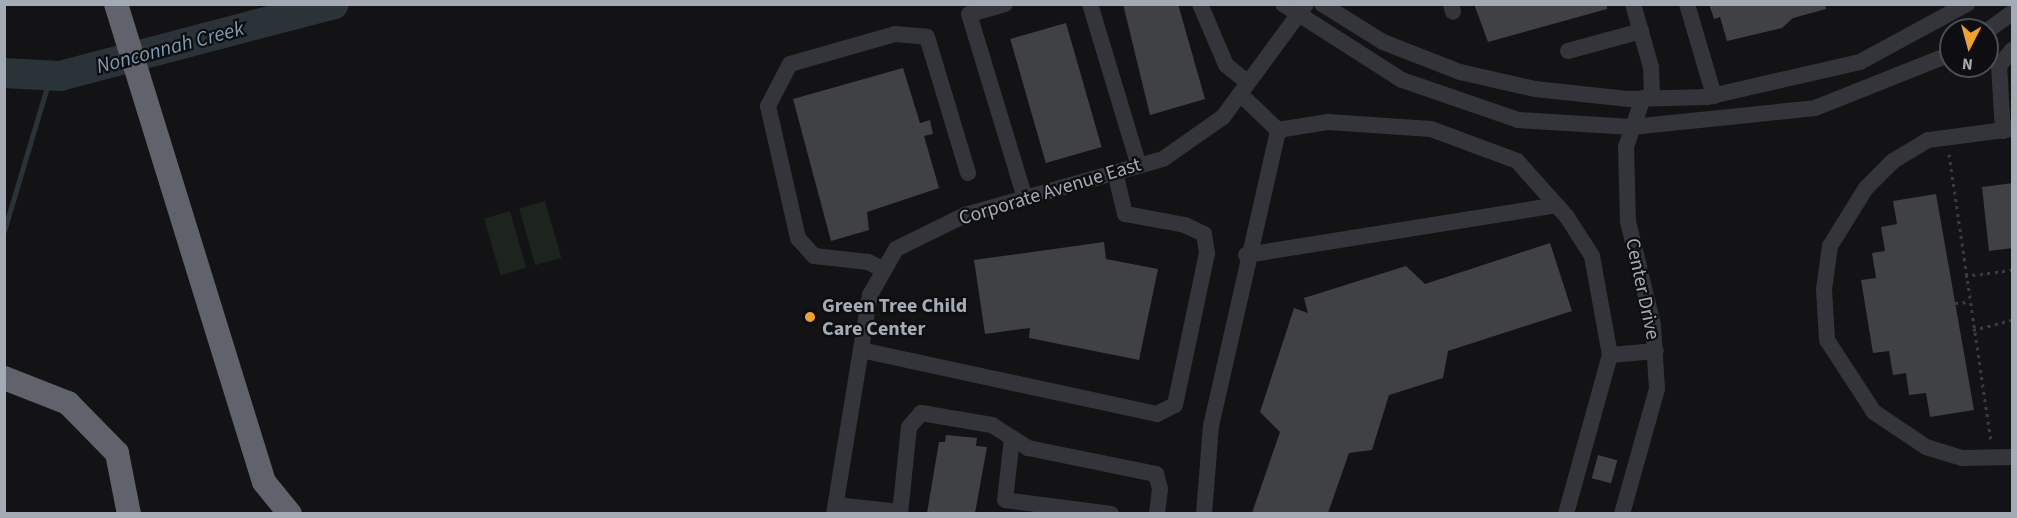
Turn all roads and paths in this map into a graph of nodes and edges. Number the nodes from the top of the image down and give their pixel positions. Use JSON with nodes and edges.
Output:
{"nodes":[{"id":1,"x":116,"y":4,"type":"edge"},
{"id":2,"x":1005,"y":4,"type":"edge"},
{"id":3,"x":1090,"y":4,"type":"edge"},
{"id":4,"x":1200,"y":4,"type":"edge"},
{"id":5,"x":1283,"y":4,"type":"edge"},
{"id":6,"x":1322,"y":4,"type":"edge"},
{"id":7,"x":1633,"y":4,"type":"edge"},
{"id":8,"x":1687,"y":4,"type":"edge"},
{"id":9,"x":1967,"y":4,"type":"edge"},
{"id":10,"x":1302,"y":10,"type":"edge"},
{"id":11,"x":2013,"y":13,"type":"edge"},
{"id":12,"x":1999,"y":23,"type":"edge"},
{"id":13,"x":1641,"y":31,"type":"junction"},
{"id":14,"x":2013,"y":50,"type":"edge"},
{"id":15,"x":1568,"y":51,"type":"dead end"},
{"id":16,"x":1939,"y":59,"type":"edge"},
{"id":17,"x":1244,"y":88,"type":"junction"},
{"id":18,"x":1714,"y":96,"type":"junction"},
{"id":19,"x":1647,"y":98,"type":"junction"},
{"id":20,"x":1632,"y":127,"type":"junction"},
{"id":21,"x":1278,"y":129,"type":"junction"},
{"id":22,"x":2008,"y":130,"type":"edge"},
{"id":23,"x":1947,"y":137,"type":"junction"},
{"id":24,"x":1139,"y":166,"type":"junction"},
{"id":25,"x":1115,"y":172,"type":"junction"},
{"id":26,"x":968,"y":173,"type":"dead end"},
{"id":27,"x":1025,"y":198,"type":"junction"},
{"id":28,"x":1557,"y":206,"type":"junction"},
{"id":29,"x":1246,"y":255,"type":"junction"},
{"id":30,"x":884,"y":270,"type":"junction"},
{"id":31,"x":2013,"y":270,"type":"edge"},
{"id":32,"x":1965,"y":276,"type":"junction"},
{"id":33,"x":1969,"y":302,"type":"junction"},
{"id":34,"x":1955,"y":303,"type":"dead end"},
{"id":35,"x":2013,"y":320,"type":"edge"},
{"id":36,"x":1973,"y":330,"type":"junction"},
{"id":37,"x":861,"y":350,"type":"junction"},
{"id":38,"x":1656,"y":351,"type":"junction"},
{"id":39,"x":1610,"y":355,"type":"junction"},
{"id":40,"x":4,"y":378,"type":"edge"},
{"id":41,"x":1012,"y":438,"type":"junction"},
{"id":42,"x":1994,"y":457,"type":"junction"},
{"id":43,"x":2013,"y":457,"type":"edge"},
{"id":44,"x":835,"y":509,"type":"edge"},
{"id":45,"x":129,"y":513,"type":"edge"},
{"id":46,"x":290,"y":513,"type":"edge"},
{"id":47,"x":900,"y":513,"type":"edge"},
{"id":48,"x":1111,"y":513,"type":"edge"},
{"id":49,"x":1157,"y":513,"type":"edge"},
{"id":50,"x":1204,"y":513,"type":"edge"},
{"id":51,"x":1566,"y":513,"type":"edge"},
{"id":52,"x":1622,"y":513,"type":"edge"}],
"edges":[{"from":1,"to":46,"type":"highway"},
{"from":2,"to":27,"type":"street"},
{"from":3,"to":24,"type":"street"},
{"from":4,"to":17,"type":"street"},
{"from":5,"to":10,"type":"street"},
{"from":6,"to":19,"type":"street"},
{"from":7,"to":13,"type":"street"},
{"from":8,"to":18,"type":"street"},
{"from":9,"to":18,"type":"street"},
{"from":10,"to":17,"type":"street","name":"Corporate Avenue East"},
{"from":10,"to":20,"type":"street"},
{"from":11,"to":12,"type":"street"},
{"from":13,"to":15,"type":"street"},
{"from":13,"to":19,"type":"street"},
{"from":14,"to":22,"type":"street"},
{"from":16,"to":20,"type":"street"},
{"from":17,"to":21,"type":"street"},
{"from":17,"to":24,"type":"street","name":"Corporate Avenue East"},
{"from":18,"to":19,"type":"street"},
{"from":19,"to":20,"type":"street","name":"Center Drive"},
{"from":20,"to":38,"type":"street","name":"Center Drive"},
{"from":21,"to":28,"type":"street"},
{"from":21,"to":29,"type":"street"},
{"from":22,"to":23,"type":"street"},
{"from":23,"to":32,"type":"path"},
{"from":23,"to":42,"type":"street"},
{"from":24,"to":25,"type":"street","name":"Corporate Avenue East"},
{"from":25,"to":27,"type":"street","name":"Corporate Avenue East"},
{"from":25,"to":37,"type":"street"},
{"from":26,"to":30,"type":"street"},
{"from":27,"to":30,"type":"street","name":"Corporate Avenue East"},
{"from":28,"to":29,"type":"street"},
{"from":28,"to":39,"type":"street"},
{"from":29,"to":50,"type":"street"},
{"from":30,"to":37,"type":"street","name":"Corporate Avenue East"},
{"from":31,"to":32,"type":"path"},
{"from":32,"to":33,"type":"path"},
{"from":33,"to":34,"type":"path"},
{"from":33,"to":36,"type":"path"},
{"from":35,"to":36,"type":"path"},
{"from":36,"to":42,"type":"path"},
{"from":37,"to":44,"type":"street","name":"Corporate Avenue East"},
{"from":38,"to":39,"type":"street"},
{"from":38,"to":52,"type":"street","name":"Center Drive"},
{"from":39,"to":51,"type":"street"},
{"from":40,"to":45,"type":"highway"},
{"from":41,"to":47,"type":"street"},
{"from":41,"to":48,"type":"street"},
{"from":41,"to":49,"type":"street"},
{"from":42,"to":43,"type":"street"},
{"from":44,"to":47,"type":"street"}]}
